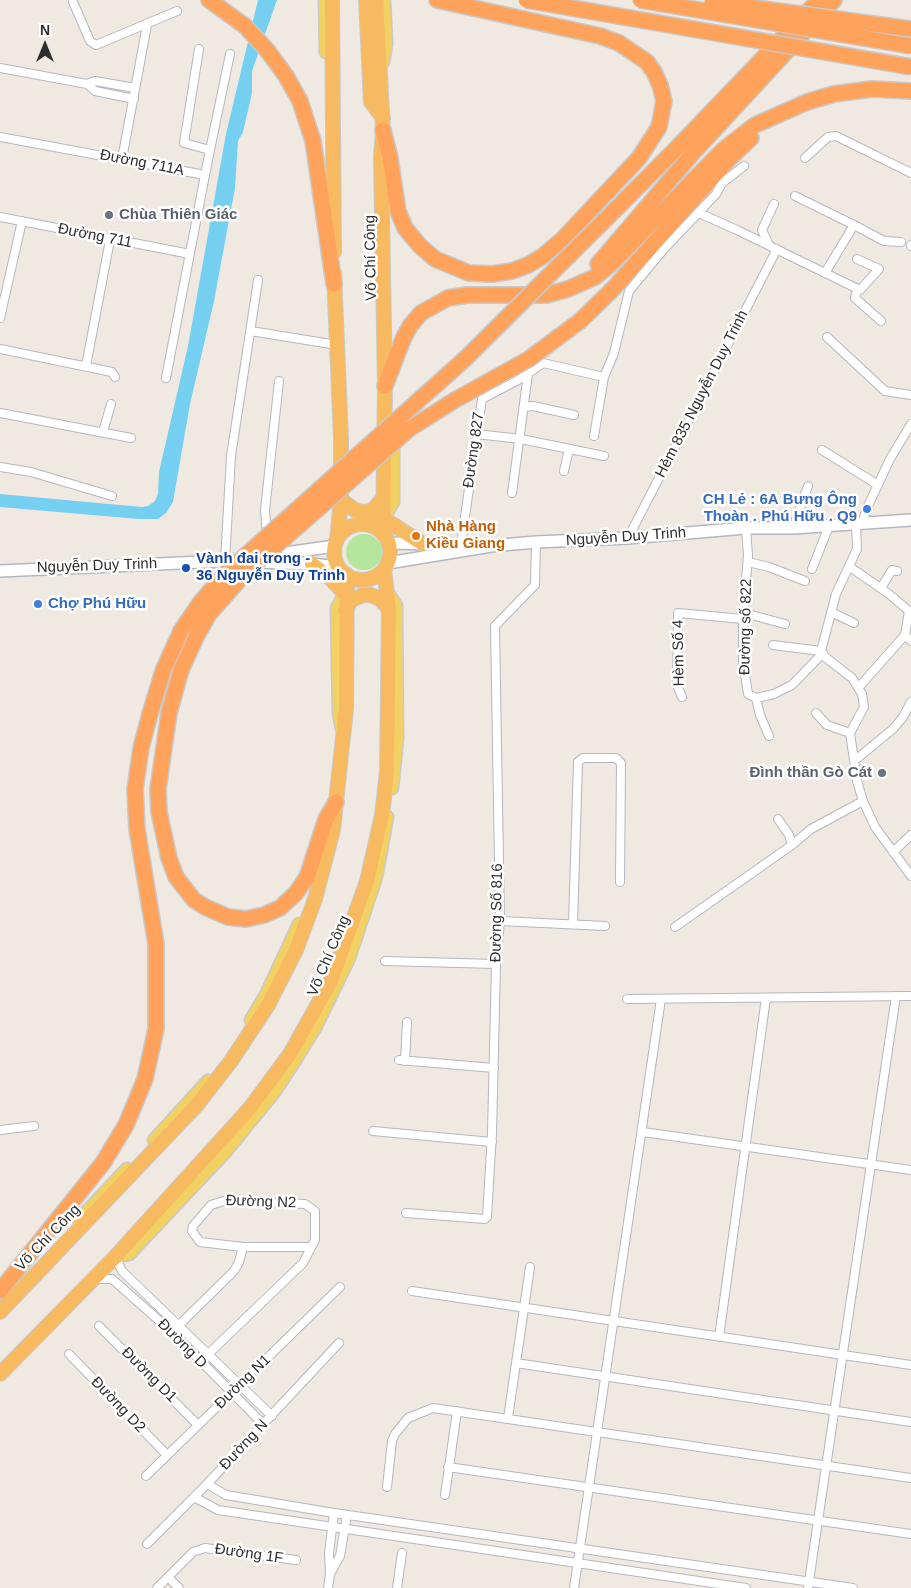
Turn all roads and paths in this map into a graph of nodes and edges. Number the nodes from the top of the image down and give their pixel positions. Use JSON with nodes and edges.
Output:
{"nodes":[{"id":1,"x":209,"y":0,"type":"edge"},
{"id":2,"x":325,"y":0,"type":"edge"},
{"id":3,"x":332,"y":0,"type":"edge"},
{"id":4,"x":340,"y":0,"type":"edge"},
{"id":5,"x":366,"y":0,"type":"edge"},
{"id":6,"x":376,"y":0,"type":"edge"},
{"id":7,"x":384,"y":0,"type":"edge"},
{"id":8,"x":437,"y":0,"type":"edge"},
{"id":9,"x":526,"y":0,"type":"edge"},
{"id":10,"x":640,"y":0,"type":"edge"},
{"id":11,"x":697,"y":0,"type":"edge"},
{"id":12,"x":819,"y":0,"type":"edge"},
{"id":13,"x":834,"y":0,"type":"edge"},
{"id":14,"x":73,"y":2,"type":"dead end"},
{"id":15,"x":177,"y":12,"type":"dead end"},
{"id":16,"x":147,"y":25,"type":"junction"},
{"id":17,"x":911,"y":29,"type":"edge"},
{"id":18,"x":911,"y":46,"type":"edge"},
{"id":19,"x":199,"y":49,"type":"dead end"},
{"id":20,"x":230,"y":54,"type":"dead end"},
{"id":21,"x":911,"y":67,"type":"edge"},
{"id":22,"x":0,"y":68,"type":"edge"},
{"id":23,"x":382,"y":69,"type":"junction"},
{"id":24,"x":87,"y":84,"type":"junction"},
{"id":25,"x":135,"y":88,"type":"junction"},
{"id":26,"x":911,"y":91,"type":"edge"},
{"id":27,"x":134,"y":99,"type":"junction"},
{"id":28,"x":334,"y":102,"type":"junction"},
{"id":29,"x":776,"y":116,"type":"junction"},
{"id":30,"x":383,"y":124,"type":"junction"},
{"id":31,"x":0,"y":137,"type":"edge"},
{"id":32,"x":210,"y":150,"type":"junction"},
{"id":33,"x":805,"y":158,"type":"dead end"},
{"id":34,"x":122,"y":159,"type":"junction"},
{"id":35,"x":744,"y":166,"type":"dead end"},
{"id":36,"x":911,"y":173,"type":"edge"},
{"id":37,"x":205,"y":175,"type":"junction"},
{"id":38,"x":795,"y":196,"type":"dead end"},
{"id":39,"x":774,"y":204,"type":"dead end"},
{"id":40,"x":334,"y":210,"type":"junction"},
{"id":41,"x":699,"y":214,"type":"junction"},
{"id":42,"x":0,"y":217,"type":"edge"},
{"id":43,"x":22,"y":221,"type":"junction"},
{"id":44,"x":854,"y":226,"type":"junction"},
{"id":45,"x":110,"y":240,"type":"junction"},
{"id":46,"x":901,"y":242,"type":"dead end"},
{"id":47,"x":769,"y":245,"type":"junction"},
{"id":48,"x":776,"y":249,"type":"junction"},
{"id":49,"x":190,"y":254,"type":"junction"},
{"id":50,"x":857,"y":259,"type":"dead end"},
{"id":51,"x":825,"y":273,"type":"junction"},
{"id":52,"x":258,"y":280,"type":"dead end"},
{"id":53,"x":334,"y":284,"type":"junction"},
{"id":54,"x":3,"y":290,"type":"edge"},
{"id":55,"x":857,"y":290,"type":"junction"},
{"id":56,"x":546,"y":295,"type":"junction"},
{"id":57,"x":0,"y":318,"type":"edge"},
{"id":58,"x":881,"y":321,"type":"dead end"},
{"id":59,"x":250,"y":331,"type":"junction"},
{"id":60,"x":827,"y":337,"type":"dead end"},
{"id":61,"x":337,"y":345,"type":"junction"},
{"id":62,"x":0,"y":349,"type":"edge"},
{"id":63,"x":86,"y":366,"type":"junction"},
{"id":64,"x":528,"y":374,"type":"junction"},
{"id":65,"x":115,"y":377,"type":"dead end"},
{"id":66,"x":604,"y":377,"type":"junction"},
{"id":67,"x":166,"y":378,"type":"dead end"},
{"id":68,"x":279,"y":381,"type":"dead end"},
{"id":69,"x":339,"y":386,"type":"junction"},
{"id":70,"x":385,"y":386,"type":"junction"},
{"id":71,"x":911,"y":395,"type":"edge"},
{"id":72,"x":110,"y":404,"type":"dead end"},
{"id":73,"x":524,"y":407,"type":"junction"},
{"id":74,"x":0,"y":413,"type":"edge"},
{"id":75,"x":384,"y":414,"type":"junction"},
{"id":76,"x":574,"y":415,"type":"dead end"},
{"id":77,"x":911,"y":424,"type":"edge"},
{"id":78,"x":103,"y":432,"type":"junction"},
{"id":79,"x":476,"y":434,"type":"junction"},
{"id":80,"x":594,"y":436,"type":"dead end"},
{"id":81,"x":131,"y":438,"type":"dead end"},
{"id":82,"x":520,"y":439,"type":"junction"},
{"id":83,"x":569,"y":449,"type":"junction"},
{"id":84,"x":822,"y":450,"type":"dead end"},
{"id":85,"x":604,"y":456,"type":"dead end"},
{"id":86,"x":0,"y":467,"type":"edge"},
{"id":87,"x":564,"y":472,"type":"dead end"},
{"id":88,"x":878,"y":485,"type":"junction"},
{"id":89,"x":808,"y":486,"type":"dead end"},
{"id":90,"x":512,"y":493,"type":"dead end"},
{"id":91,"x":112,"y":496,"type":"dead end"},
{"id":92,"x":384,"y":497,"type":"junction"},
{"id":93,"x":341,"y":500,"type":"junction"},
{"id":94,"x":340,"y":517,"type":"junction"},
{"id":95,"x":383,"y":518,"type":"junction"},
{"id":96,"x":911,"y":520,"type":"edge"},
{"id":97,"x":859,"y":524,"type":"junction"},
{"id":98,"x":828,"y":526,"type":"junction"},
{"id":99,"x":746,"y":528,"type":"junction"},
{"id":100,"x":793,"y":528,"type":"junction"},
{"id":101,"x":628,"y":538,"type":"junction"},
{"id":102,"x":386,"y":539,"type":"junction"},
{"id":103,"x":536,"y":542,"type":"junction"},
{"id":104,"x":336,"y":543,"type":"junction"},
{"id":105,"x":422,"y":544,"type":"junction"},
{"id":106,"x":462,"y":544,"type":"junction"},
{"id":107,"x":491,"y":546,"type":"junction"},
{"id":108,"x":266,"y":556,"type":"junction"},
{"id":109,"x":225,"y":561,"type":"junction"},
{"id":110,"x":748,"y":562,"type":"junction"},
{"id":111,"x":312,"y":564,"type":"junction"},
{"id":112,"x":386,"y":567,"type":"junction"},
{"id":113,"x":850,"y":567,"type":"junction"},
{"id":114,"x":812,"y":569,"type":"dead end"},
{"id":115,"x":0,"y":571,"type":"edge"},
{"id":116,"x":343,"y":571,"type":"junction"},
{"id":117,"x":897,"y":571,"type":"dead end"},
{"id":118,"x":805,"y":581,"type":"dead end"},
{"id":119,"x":881,"y":588,"type":"junction"},
{"id":120,"x":388,"y":593,"type":"junction"},
{"id":121,"x":345,"y":594,"type":"junction"},
{"id":122,"x":389,"y":609,"type":"junction"},
{"id":123,"x":345,"y":611,"type":"junction"},
{"id":124,"x":831,"y":612,"type":"junction"},
{"id":125,"x":910,"y":615,"type":"edge"},
{"id":126,"x":743,"y":616,"type":"junction"},
{"id":127,"x":854,"y":623,"type":"dead end"},
{"id":128,"x":784,"y":624,"type":"dead end"},
{"id":129,"x":908,"y":638,"type":"edge"},
{"id":130,"x":773,"y":644,"type":"dead end"},
{"id":131,"x":822,"y":652,"type":"junction"},
{"id":132,"x":859,"y":687,"type":"junction"},
{"id":133,"x":682,"y":697,"type":"dead end"},
{"id":134,"x":756,"y":698,"type":"junction"},
{"id":135,"x":911,"y":702,"type":"edge"},
{"id":136,"x":816,"y":713,"type":"dead end"},
{"id":137,"x":342,"y":733,"type":"junction"},
{"id":138,"x":850,"y":733,"type":"junction"},
{"id":139,"x":769,"y":736,"type":"dead end"},
{"id":140,"x":854,"y":761,"type":"junction"},
{"id":141,"x":387,"y":799,"type":"junction"},
{"id":142,"x":863,"y":801,"type":"junction"},
{"id":143,"x":336,"y":802,"type":"junction"},
{"id":144,"x":778,"y":819,"type":"dead end"},
{"id":145,"x":911,"y":834,"type":"edge"},
{"id":146,"x":792,"y":846,"type":"junction"},
{"id":147,"x":893,"y":852,"type":"junction"},
{"id":148,"x":911,"y":876,"type":"edge"},
{"id":149,"x":620,"y":882,"type":"dead end"},
{"id":150,"x":500,"y":922,"type":"junction"},
{"id":151,"x":573,"y":924,"type":"junction"},
{"id":152,"x":605,"y":926,"type":"dead end"},
{"id":153,"x":675,"y":927,"type":"dead end"},
{"id":154,"x":385,"y":961,"type":"dead end"},
{"id":155,"x":496,"y":964,"type":"junction"},
{"id":156,"x":896,"y":996,"type":"junction"},
{"id":157,"x":911,"y":996,"type":"edge"},
{"id":158,"x":661,"y":998,"type":"junction"},
{"id":159,"x":766,"y":998,"type":"junction"},
{"id":160,"x":627,"y":999,"type":"dead end"},
{"id":161,"x":407,"y":1022,"type":"dead end"},
{"id":162,"x":494,"y":1068,"type":"junction"},
{"id":163,"x":34,"y":1126,"type":"dead end"},
{"id":164,"x":0,"y":1130,"type":"edge"},
{"id":165,"x":373,"y":1130,"type":"dead end"},
{"id":166,"x":643,"y":1132,"type":"junction"},
{"id":167,"x":492,"y":1142,"type":"junction"},
{"id":168,"x":746,"y":1147,"type":"junction"},
{"id":169,"x":870,"y":1165,"type":"junction"},
{"id":170,"x":911,"y":1170,"type":"edge"},
{"id":171,"x":406,"y":1213,"type":"dead end"},
{"id":172,"x":243,"y":1247,"type":"junction"},
{"id":173,"x":309,"y":1248,"type":"junction"},
{"id":174,"x":115,"y":1257,"type":"junction"},
{"id":175,"x":530,"y":1267,"type":"dead end"},
{"id":176,"x":93,"y":1279,"type":"junction"},
{"id":177,"x":340,"y":1287,"type":"dead end"},
{"id":178,"x":0,"y":1291,"type":"edge"},
{"id":179,"x":412,"y":1291,"type":"dead end"},
{"id":180,"x":0,"y":1303,"type":"edge"},
{"id":181,"x":524,"y":1308,"type":"junction"},
{"id":182,"x":0,"y":1312,"type":"edge"},
{"id":183,"x":614,"y":1321,"type":"junction"},
{"id":184,"x":180,"y":1324,"type":"junction"},
{"id":185,"x":99,"y":1326,"type":"dead end"},
{"id":186,"x":172,"y":1332,"type":"junction"},
{"id":187,"x":719,"y":1336,"type":"junction"},
{"id":188,"x":339,"y":1343,"type":"dead end"},
{"id":189,"x":209,"y":1353,"type":"junction"},
{"id":190,"x":70,"y":1354,"type":"dead end"},
{"id":191,"x":842,"y":1355,"type":"junction"},
{"id":192,"x":200,"y":1362,"type":"junction"},
{"id":193,"x":516,"y":1363,"type":"junction"},
{"id":194,"x":911,"y":1365,"type":"edge"},
{"id":195,"x":0,"y":1374,"type":"edge"},
{"id":196,"x":606,"y":1377,"type":"junction"},
{"id":197,"x":241,"y":1386,"type":"junction"},
{"id":198,"x":234,"y":1393,"type":"junction"},
{"id":199,"x":834,"y":1410,"type":"junction"},
{"id":200,"x":456,"y":1411,"type":"junction"},
{"id":201,"x":272,"y":1416,"type":"junction"},
{"id":202,"x":508,"y":1418,"type":"junction"},
{"id":203,"x":911,"y":1422,"type":"edge"},
{"id":204,"x":198,"y":1424,"type":"junction"},
{"id":205,"x":263,"y":1424,"type":"junction"},
{"id":206,"x":598,"y":1431,"type":"junction"},
{"id":207,"x":167,"y":1455,"type":"junction"},
{"id":208,"x":827,"y":1466,"type":"junction"},
{"id":209,"x":448,"y":1467,"type":"junction"},
{"id":210,"x":146,"y":1476,"type":"dead end"},
{"id":211,"x":911,"y":1478,"type":"edge"},
{"id":212,"x":207,"y":1484,"type":"junction"},
{"id":213,"x":387,"y":1487,"type":"dead end"},
{"id":214,"x":590,"y":1487,"type":"junction"},
{"id":215,"x":445,"y":1495,"type":"dead end"},
{"id":216,"x":194,"y":1497,"type":"junction"},
{"id":217,"x":334,"y":1513,"type":"junction"},
{"id":218,"x":347,"y":1515,"type":"junction"},
{"id":219,"x":818,"y":1521,"type":"junction"},
{"id":220,"x":438,"y":1527,"type":"junction"},
{"id":221,"x":332,"y":1528,"type":"junction"},
{"id":222,"x":345,"y":1529,"type":"junction"},
{"id":223,"x":911,"y":1534,"type":"edge"},
{"id":224,"x":435,"y":1543,"type":"junction"},
{"id":225,"x":147,"y":1544,"type":"dead end"},
{"id":226,"x":581,"y":1549,"type":"junction"},
{"id":227,"x":402,"y":1553,"type":"dead end"},
{"id":228,"x":296,"y":1560,"type":"dead end"},
{"id":229,"x":578,"y":1564,"type":"junction"},
{"id":230,"x":330,"y":1574,"type":"junction"},
{"id":231,"x":168,"y":1577,"type":"junction"},
{"id":232,"x":808,"y":1585,"type":"edge"},
{"id":233,"x":158,"y":1588,"type":"edge"},
{"id":234,"x":179,"y":1588,"type":"edge"},
{"id":235,"x":328,"y":1588,"type":"edge"},
{"id":236,"x":397,"y":1588,"type":"edge"},
{"id":237,"x":574,"y":1588,"type":"edge"},
{"id":238,"x":746,"y":1588,"type":"edge"},
{"id":239,"x":853,"y":1588,"type":"edge"}],
"edges":[{"from":1,"to":53,"type":"highway"},
{"from":2,"to":40,"type":"main road"},
{"from":3,"to":28,"type":"highway"},
{"from":4,"to":28,"type":"highway"},
{"from":5,"to":30,"type":"highway"},
{"from":6,"to":23,"type":"highway","name":"Võ Chí Công"},
{"from":7,"to":23,"type":"main road","name":"Võ Chí Công"},
{"from":8,"to":30,"type":"highway"},
{"from":9,"to":21,"type":"highway","bridge":true},
{"from":10,"to":18,"type":"highway","bridge":true},
{"from":11,"to":17,"type":"highway","bridge":true},
{"from":12,"to":178,"type":"highway","bridge":true},
{"from":13,"to":56,"type":"highway"},
{"from":14,"to":16,"type":"street"},
{"from":15,"to":16,"type":"street"},
{"from":16,"to":25,"type":"street"},
{"from":19,"to":32,"type":"street"},
{"from":20,"to":32,"type":"street"},
{"from":22,"to":24,"type":"street"},
{"from":23,"to":30,"type":"highway","name":"Võ Chí Công"},
{"from":24,"to":25,"type":"street"},
{"from":24,"to":27,"type":"street"},
{"from":25,"to":27,"type":"street"},
{"from":26,"to":29,"type":"highway"},
{"from":27,"to":34,"type":"street"},
{"from":28,"to":40,"type":"highway"},
{"from":29,"to":56,"type":"highway"},
{"from":29,"to":143,"type":"highway","bridge":true},
{"from":30,"to":70,"type":"highway","name":"Võ Chí Công"},
{"from":31,"to":34,"type":"street","name":"Đường 711A"},
{"from":32,"to":37,"type":"street"},
{"from":33,"to":36,"type":"street"},
{"from":34,"to":37,"type":"street","name":"Đường 711A"},
{"from":35,"to":41,"type":"street"},
{"from":37,"to":49,"type":"street","name":"Đường 711A"},
{"from":38,"to":44,"type":"street"},
{"from":39,"to":47,"type":"street"},
{"from":40,"to":53,"type":"highway"},
{"from":41,"to":47,"type":"street"},
{"from":41,"to":66,"type":"street"},
{"from":42,"to":43,"type":"street","name":"Đường 711"},
{"from":43,"to":45,"type":"street","name":"Đường 711"},
{"from":43,"to":54,"type":"street"},
{"from":44,"to":46,"type":"street"},
{"from":44,"to":51,"type":"street"},
{"from":45,"to":49,"type":"street","name":"Đường 711"},
{"from":45,"to":63,"type":"street"},
{"from":47,"to":48,"type":"street"},
{"from":48,"to":51,"type":"street"},
{"from":48,"to":101,"type":"street","name":"Hẻm 835 Nguyễn Duy Trinh"},
{"from":49,"to":67,"type":"street","name":"Đường 711A"},
{"from":50,"to":55,"type":"street"},
{"from":51,"to":55,"type":"street"},
{"from":52,"to":59,"type":"street"},
{"from":53,"to":61,"type":"highway"},
{"from":54,"to":57,"type":"street"},
{"from":55,"to":58,"type":"street"},
{"from":56,"to":70,"type":"highway"},
{"from":59,"to":61,"type":"street"},
{"from":59,"to":109,"type":"street"},
{"from":60,"to":71,"type":"street"},
{"from":61,"to":69,"type":"highway"},
{"from":62,"to":63,"type":"street"},
{"from":63,"to":65,"type":"street"},
{"from":64,"to":66,"type":"street","name":"Đường 827"},
{"from":64,"to":73,"type":"street"},
{"from":64,"to":79,"type":"street","name":"Đường 827"},
{"from":66,"to":80,"type":"street"},
{"from":68,"to":108,"type":"street"},
{"from":69,"to":93,"type":"highway"},
{"from":69,"to":94,"type":"main road"},
{"from":70,"to":75,"type":"highway","name":"Võ Chí Công"},
{"from":72,"to":78,"type":"street"},
{"from":73,"to":76,"type":"street"},
{"from":73,"to":82,"type":"street"},
{"from":74,"to":78,"type":"street"},
{"from":75,"to":92,"type":"highway","name":"Võ Chí Công"},
{"from":75,"to":95,"type":"main road","name":"Võ Chí Công"},
{"from":77,"to":88,"type":"street"},
{"from":78,"to":81,"type":"street"},
{"from":79,"to":82,"type":"street"},
{"from":79,"to":106,"type":"street","name":"Đường 827"},
{"from":82,"to":83,"type":"street"},
{"from":82,"to":90,"type":"street"},
{"from":83,"to":85,"type":"street"},
{"from":83,"to":87,"type":"street"},
{"from":84,"to":88,"type":"street"},
{"from":86,"to":91,"type":"street"},
{"from":88,"to":97,"type":"street"},
{"from":89,"to":100,"type":"street"},
{"from":92,"to":93,"type":"highway"},
{"from":92,"to":95,"type":"highway","name":"Võ Chí Công"},
{"from":93,"to":94,"type":"highway"},
{"from":94,"to":95,"type":"highway"},
{"from":94,"to":104,"type":"highway"},
{"from":95,"to":102,"type":"highway","name":"Võ Chí Công"},
{"from":95,"to":105,"type":"highway"},
{"from":96,"to":97,"type":"main road","name":"Nguyễn Duy Trinh"},
{"from":97,"to":98,"type":"main road","name":"Nguyễn Duy Trinh"},
{"from":97,"to":113,"type":"street"},
{"from":98,"to":100,"type":"main road","name":"Nguyễn Duy Trinh"},
{"from":98,"to":114,"type":"street"},
{"from":99,"to":100,"type":"main road","name":"Nguyễn Duy Trinh"},
{"from":99,"to":101,"type":"main road","name":"Nguyễn Duy Trinh"},
{"from":99,"to":110,"type":"street","name":"Đường số 822"},
{"from":101,"to":103,"type":"main road","name":"Nguyễn Duy Trinh"},
{"from":102,"to":104,"type":"highway"},
{"from":102,"to":105,"type":"main road","name":"Nguyễn Duy Trinh"},
{"from":102,"to":112,"type":"highway"},
{"from":103,"to":107,"type":"main road","name":"Nguyễn Duy Trinh"},
{"from":103,"to":150,"type":"street","name":"Đường Số 816"},
{"from":104,"to":108,"type":"main road","name":"Nguyễn Duy Trinh"},
{"from":104,"to":116,"type":"highway"},
{"from":105,"to":106,"type":"main road","name":"Nguyễn Duy Trinh"},
{"from":106,"to":107,"type":"main road","name":"Nguyễn Duy Trinh"},
{"from":107,"to":112,"type":"main road","name":"Nguyễn Duy Trinh"},
{"from":108,"to":109,"type":"main road","name":"Nguyễn Duy Trinh"},
{"from":109,"to":111,"type":"main road","name":"Nguyễn Duy Trinh"},
{"from":109,"to":115,"type":"main road","name":"Nguyễn Duy Trinh"},
{"from":110,"to":118,"type":"street"},
{"from":110,"to":126,"type":"street","name":"Đường số 822"},
{"from":111,"to":116,"type":"main road","name":"Nguyễn Duy Trinh"},
{"from":111,"to":121,"type":"highway"},
{"from":112,"to":116,"type":"highway"},
{"from":112,"to":120,"type":"highway","name":"Võ Chí Công"},
{"from":113,"to":119,"type":"street"},
{"from":113,"to":124,"type":"street"},
{"from":116,"to":121,"type":"highway","name":"Võ Chí Công"},
{"from":117,"to":119,"type":"street"},
{"from":119,"to":125,"type":"street"},
{"from":120,"to":121,"type":"highway"},
{"from":120,"to":122,"type":"highway","name":"Võ Chí Công"},
{"from":120,"to":141,"type":"main road","name":"Võ Chí Công"},
{"from":121,"to":123,"type":"highway","name":"Võ Chí Công"},
{"from":121,"to":137,"type":"main road","name":"Võ Chí Công"},
{"from":122,"to":123,"type":"highway"},
{"from":122,"to":141,"type":"highway","name":"Võ Chí Công"},
{"from":123,"to":137,"type":"highway","name":"Võ Chí Công"},
{"from":124,"to":127,"type":"street"},
{"from":124,"to":131,"type":"street"},
{"from":125,"to":129,"type":"street"},
{"from":126,"to":128,"type":"street"},
{"from":126,"to":133,"type":"street","name":"Hèm Số 4"},
{"from":126,"to":134,"type":"street","name":"Đường số 822"},
{"from":129,"to":132,"type":"street"},
{"from":130,"to":131,"type":"street"},
{"from":131,"to":132,"type":"street"},
{"from":131,"to":134,"type":"street","name":"Đường số 822"},
{"from":132,"to":138,"type":"street"},
{"from":134,"to":139,"type":"street"},
{"from":135,"to":140,"type":"street"},
{"from":136,"to":138,"type":"street"},
{"from":137,"to":143,"type":"highway","name":"Võ Chí Công"},
{"from":138,"to":140,"type":"street"},
{"from":140,"to":142,"type":"street"},
{"from":141,"to":174,"type":"highway","name":"Võ Chí Công"},
{"from":142,"to":146,"type":"street"},
{"from":142,"to":147,"type":"street"},
{"from":143,"to":180,"type":"main road","name":"Võ Chí Công"},
{"from":143,"to":182,"type":"highway","name":"Võ Chí Công"},
{"from":144,"to":146,"type":"street"},
{"from":145,"to":147,"type":"street"},
{"from":146,"to":153,"type":"street"},
{"from":147,"to":148,"type":"street"},
{"from":149,"to":151,"type":"street"},
{"from":150,"to":151,"type":"street"},
{"from":150,"to":155,"type":"street","name":"Đường Số 816"},
{"from":151,"to":152,"type":"street"},
{"from":154,"to":155,"type":"street"},
{"from":155,"to":162,"type":"street","name":"Đường Số 816"},
{"from":156,"to":157,"type":"street"},
{"from":156,"to":159,"type":"street"},
{"from":156,"to":169,"type":"street"},
{"from":158,"to":159,"type":"street"},
{"from":158,"to":160,"type":"street"},
{"from":158,"to":166,"type":"street"},
{"from":159,"to":168,"type":"street"},
{"from":161,"to":162,"type":"street"},
{"from":162,"to":167,"type":"street","name":"Đường Số 816"},
{"from":163,"to":164,"type":"street"},
{"from":165,"to":167,"type":"street"},
{"from":166,"to":168,"type":"street"},
{"from":166,"to":183,"type":"street"},
{"from":167,"to":171,"type":"street","name":"Đường Số 816"},
{"from":168,"to":169,"type":"street"},
{"from":168,"to":187,"type":"street"},
{"from":169,"to":170,"type":"street"},
{"from":169,"to":191,"type":"street"},
{"from":172,"to":173,"type":"street"},
{"from":172,"to":173,"type":"street","name":"Đường N2"},
{"from":172,"to":184,"type":"street"},
{"from":173,"to":189,"type":"street","name":"Đường N2"},
{"from":174,"to":176,"type":"highway","name":"Võ Chí Công"},
{"from":174,"to":184,"type":"street","name":"Đường D"},
{"from":175,"to":181,"type":"street"},
{"from":176,"to":186,"type":"street","name":"Đường D"},
{"from":176,"to":195,"type":"highway","name":"Võ Chí Công"},
{"from":177,"to":197,"type":"street","name":"Đường N1"},
{"from":179,"to":181,"type":"street"},
{"from":181,"to":183,"type":"street"},
{"from":181,"to":193,"type":"street"},
{"from":183,"to":187,"type":"street"},
{"from":183,"to":196,"type":"street"},
{"from":184,"to":186,"type":"street"},
{"from":184,"to":189,"type":"street","name":"Đường D"},
{"from":185,"to":204,"type":"street","name":"Đường D1"},
{"from":186,"to":192,"type":"street","name":"Đường D"},
{"from":187,"to":191,"type":"street"},
{"from":188,"to":201,"type":"street","name":"Đường N"},
{"from":189,"to":192,"type":"street","name":"Đường N2"},
{"from":189,"to":197,"type":"street","name":"Đường D"},
{"from":190,"to":207,"type":"street","name":"Đường D2"},
{"from":191,"to":194,"type":"street"},
{"from":191,"to":199,"type":"street"},
{"from":192,"to":198,"type":"street","name":"Đường D"},
{"from":193,"to":196,"type":"street"},
{"from":193,"to":202,"type":"street"},
{"from":196,"to":199,"type":"street"},
{"from":196,"to":206,"type":"street"},
{"from":197,"to":198,"type":"street","name":"Đường N1"},
{"from":197,"to":201,"type":"street","name":"Đường D"},
{"from":198,"to":204,"type":"street","name":"Đường N1"},
{"from":198,"to":205,"type":"street","name":"Đường D"},
{"from":199,"to":203,"type":"street"},
{"from":199,"to":208,"type":"street"},
{"from":200,"to":202,"type":"street"},
{"from":200,"to":209,"type":"street"},
{"from":200,"to":213,"type":"street"},
{"from":201,"to":205,"type":"street","name":"Đường N"},
{"from":202,"to":206,"type":"street"},
{"from":204,"to":207,"type":"street","name":"Đường N1"},
{"from":205,"to":212,"type":"street","name":"Đường N"},
{"from":206,"to":208,"type":"street"},
{"from":206,"to":214,"type":"street"},
{"from":207,"to":210,"type":"street","name":"Đường N1"},
{"from":208,"to":211,"type":"street"},
{"from":208,"to":219,"type":"street"},
{"from":209,"to":214,"type":"street"},
{"from":209,"to":215,"type":"street"},
{"from":212,"to":216,"type":"street","name":"Đường N"},
{"from":212,"to":217,"type":"street"},
{"from":214,"to":219,"type":"street"},
{"from":214,"to":226,"type":"street"},
{"from":216,"to":221,"type":"street"},
{"from":216,"to":225,"type":"street","name":"Đường N"},
{"from":217,"to":218,"type":"street"},
{"from":217,"to":221,"type":"street"},
{"from":218,"to":220,"type":"street"},
{"from":218,"to":222,"type":"street"},
{"from":219,"to":223,"type":"street"},
{"from":219,"to":232,"type":"street"},
{"from":220,"to":224,"type":"street"},
{"from":220,"to":226,"type":"street"},
{"from":221,"to":222,"type":"street"},
{"from":221,"to":230,"type":"street"},
{"from":222,"to":224,"type":"street"},
{"from":222,"to":230,"type":"street"},
{"from":224,"to":229,"type":"street"},
{"from":226,"to":229,"type":"street"},
{"from":226,"to":232,"type":"street"},
{"from":227,"to":236,"type":"street"},
{"from":228,"to":231,"type":"street","name":"Đường 1F"},
{"from":229,"to":237,"type":"street"},
{"from":229,"to":238,"type":"street"},
{"from":230,"to":235,"type":"street"},
{"from":231,"to":233,"type":"street","name":"Đường 1F"},
{"from":231,"to":234,"type":"street"},
{"from":232,"to":239,"type":"street"}]}
